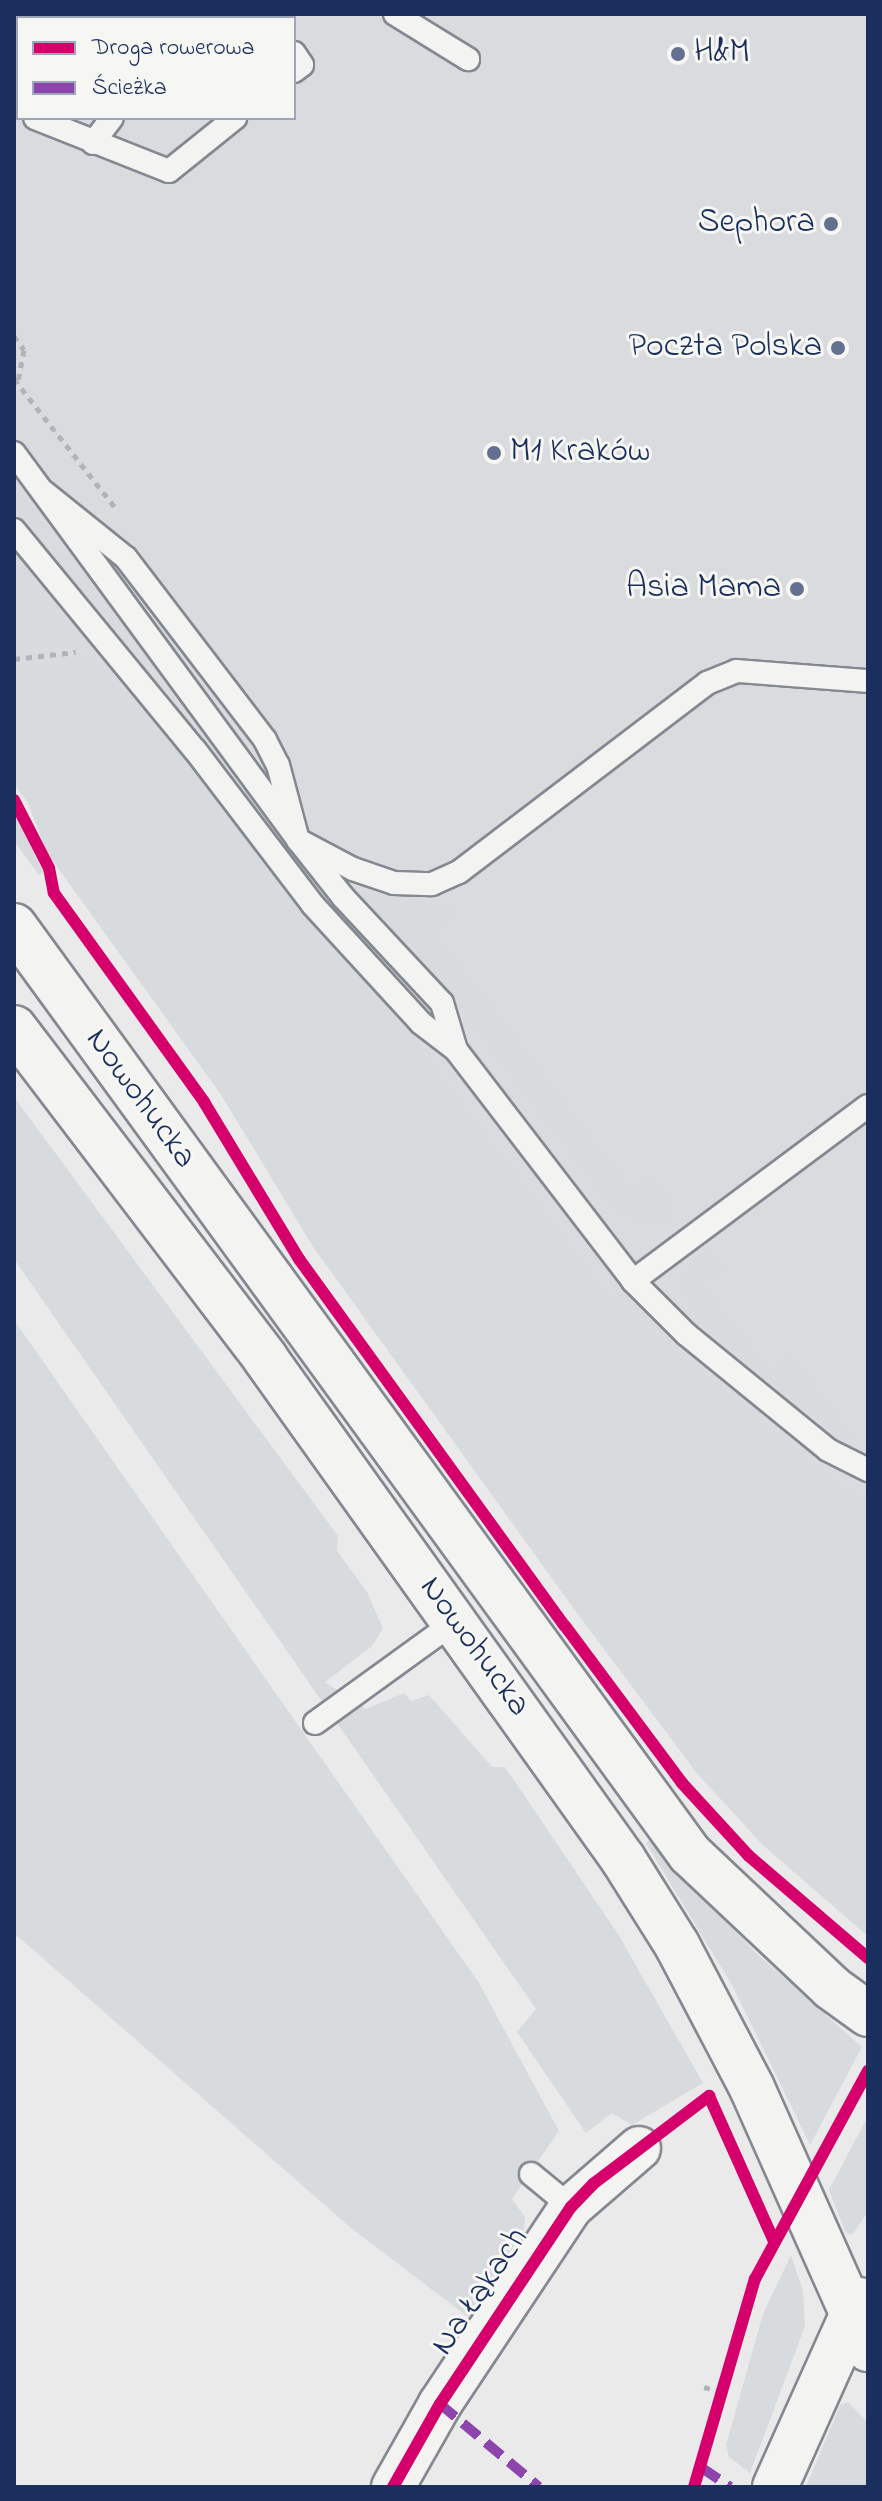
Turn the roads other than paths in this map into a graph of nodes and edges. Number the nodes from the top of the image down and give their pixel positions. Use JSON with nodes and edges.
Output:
{"nodes":[{"id":1,"x":395,"y":14,"type":"edge"},
{"id":2,"x":468,"y":59,"type":"dead end"},
{"id":3,"x":40,"y":120,"type":"edge"},
{"id":4,"x":110,"y":120,"type":"edge"},
{"id":5,"x":233,"y":120,"type":"edge"},
{"id":6,"x":93,"y":143,"type":"junction"},
{"id":7,"x":14,"y":453,"type":"edge"},
{"id":8,"x":44,"y":492,"type":"junction"},
{"id":9,"x":14,"y":530,"type":"edge"},
{"id":10,"x":868,"y":681,"type":"edge"},
{"id":11,"x":298,"y":840,"type":"junction"},
{"id":12,"x":14,"y":926,"type":"edge"},
{"id":13,"x":14,"y":1028,"type":"edge"},
{"id":14,"x":456,"y":1050,"type":"junction"},
{"id":15,"x":868,"y":1106,"type":"edge"},
{"id":16,"x":633,"y":1281,"type":"junction"},
{"id":17,"x":868,"y":1470,"type":"edge"},
{"id":18,"x":456,"y":1621,"type":"junction"},
{"id":19,"x":315,"y":1723,"type":"dead end"},
{"id":20,"x":868,"y":2014,"type":"edge"},
{"id":21,"x":639,"y":2148,"type":"dead end"},
{"id":22,"x":531,"y":2174,"type":"dead end"},
{"id":23,"x":571,"y":2207,"type":"junction"},
{"id":24,"x":862,"y":2315,"type":"edge"},
{"id":25,"x":393,"y":2487,"type":"edge"},
{"id":26,"x":775,"y":2487,"type":"edge"}],
"edges":[{"from":1,"to":2,"type":"lane"},
{"from":3,"to":6,"type":"lane"},
{"from":4,"to":6,"type":"lane"},
{"from":5,"to":6,"type":"lane"},
{"from":7,"to":8,"type":"lane"},
{"from":8,"to":11,"type":"lane"},
{"from":8,"to":11,"type":"lane"},
{"from":9,"to":14,"type":"lane"},
{"from":10,"to":11,"type":"lane"},
{"from":11,"to":14,"type":"lane"},
{"from":12,"to":20,"type":"main road","name":"Nowohucka"},
{"from":13,"to":18,"type":"main road","name":"Nowohucka"},
{"from":14,"to":16,"type":"lane"},
{"from":15,"to":16,"type":"lane"},
{"from":16,"to":17,"type":"lane"},
{"from":18,"to":19,"type":"lane"},
{"from":18,"to":24,"type":"main road","name":"Nowohucka"},
{"from":21,"to":23,"type":"street","name":"Na Łąkach"},
{"from":22,"to":23,"type":"lane"},
{"from":23,"to":25,"type":"street","name":"Na Łąkach"},
{"from":24,"to":26,"type":"main road"}]}
